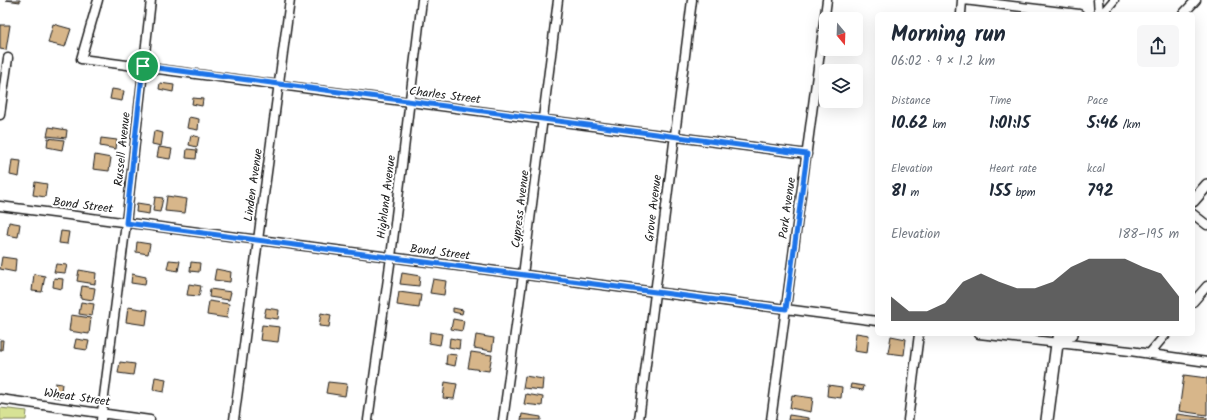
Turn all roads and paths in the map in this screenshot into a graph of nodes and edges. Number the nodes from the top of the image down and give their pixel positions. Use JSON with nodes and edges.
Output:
{"nodes":[{"id":1,"x":98,"y":0,"type":"edge"},
{"id":2,"x":151,"y":0,"type":"edge"},
{"id":3,"x":290,"y":0,"type":"edge"},
{"id":4,"x":422,"y":0,"type":"edge"},
{"id":5,"x":558,"y":0,"type":"edge"},
{"id":6,"x":692,"y":0,"type":"edge"},
{"id":7,"x":827,"y":0,"type":"edge"},
{"id":8,"x":963,"y":0,"type":"edge"},
{"id":9,"x":1098,"y":0,"type":"edge"},
{"id":10,"x":1106,"y":0,"type":"edge"},
{"id":11,"x":1114,"y":0,"type":"edge"},
{"id":12,"x":1196,"y":0,"type":"edge"},
{"id":13,"x":960,"y":12,"type":"edge"},
{"id":14,"x":1062,"y":12,"type":"edge"},
{"id":15,"x":1101,"y":12,"type":"edge"},
{"id":16,"x":1102,"y":12,"type":"edge"},
{"id":17,"x":1103,"y":12,"type":"edge"},
{"id":18,"x":1186,"y":12,"type":"edge"},
{"id":19,"x":8,"y":58,"type":"dead end"},
{"id":20,"x":143,"y":66,"type":"junction"},
{"id":21,"x":279,"y":85,"type":"junction"},
{"id":22,"x":410,"y":102,"type":"junction"},
{"id":23,"x":0,"y":115,"type":"edge"},
{"id":24,"x":543,"y":119,"type":"junction"},
{"id":25,"x":675,"y":137,"type":"junction"},
{"id":26,"x":807,"y":154,"type":"junction"},
{"id":27,"x":1207,"y":185,"type":"edge"},
{"id":28,"x":1195,"y":199,"type":"edge"},
{"id":29,"x":0,"y":206,"type":"edge"},
{"id":30,"x":1195,"y":216,"type":"edge"},
{"id":31,"x":126,"y":223,"type":"junction"},
{"id":32,"x":1207,"y":225,"type":"edge"},
{"id":33,"x":258,"y":240,"type":"junction"},
{"id":34,"x":391,"y":257,"type":"junction"},
{"id":35,"x":523,"y":275,"type":"junction"},
{"id":36,"x":1207,"y":286,"type":"edge"},
{"id":37,"x":654,"y":292,"type":"junction"},
{"id":38,"x":1195,"y":300,"type":"edge"},
{"id":39,"x":786,"y":309,"type":"junction"},
{"id":40,"x":875,"y":321,"type":"edge"},
{"id":41,"x":919,"y":336,"type":"edge"},
{"id":42,"x":1010,"y":336,"type":"edge"},
{"id":43,"x":1164,"y":336,"type":"edge"},
{"id":44,"x":1057,"y":339,"type":"edge"},
{"id":45,"x":1149,"y":354,"type":"junction"},
{"id":46,"x":1207,"y":362,"type":"edge"},
{"id":47,"x":0,"y":399,"type":"edge"},
{"id":48,"x":101,"y":417,"type":"edge"},
{"id":49,"x":150,"y":420,"type":"edge"},
{"id":50,"x":234,"y":420,"type":"edge"},
{"id":51,"x":368,"y":420,"type":"edge"},
{"id":52,"x":503,"y":420,"type":"edge"},
{"id":53,"x":639,"y":420,"type":"edge"},
{"id":54,"x":771,"y":420,"type":"edge"},
{"id":55,"x":908,"y":420,"type":"edge"},
{"id":56,"x":1047,"y":420,"type":"edge"}],
"edges":[{"from":1,"to":20,"type":"street","name":"Charles Street"},
{"from":2,"to":20,"type":"street","name":"Russell Avenue"},
{"from":3,"to":21,"type":"street","name":"Linden Avenue"},
{"from":4,"to":22,"type":"street","name":"Highland Avenue"},
{"from":5,"to":24,"type":"street","name":"Cypress Avenue"},
{"from":6,"to":25,"type":"street","name":"Grove Avenue"},
{"from":7,"to":26,"type":"street","name":"Park Avenue"},
{"from":8,"to":13,"type":"street"},
{"from":8,"to":14,"type":"street"},
{"from":9,"to":15,"type":"street"},
{"from":10,"to":16,"type":"street"},
{"from":11,"to":17,"type":"street"},
{"from":12,"to":18,"type":"street"},
{"from":19,"to":23,"type":"street"},
{"from":20,"to":21,"type":"street","name":"Charles Street"},
{"from":20,"to":31,"type":"street","name":"Russell Avenue"},
{"from":21,"to":22,"type":"street","name":"Charles Street"},
{"from":21,"to":33,"type":"street","name":"Linden Avenue"},
{"from":22,"to":24,"type":"street","name":"Charles Street"},
{"from":22,"to":34,"type":"street","name":"Highland Avenue"},
{"from":24,"to":25,"type":"street","name":"Charles Street"},
{"from":24,"to":35,"type":"street","name":"Cypress Avenue"},
{"from":25,"to":26,"type":"street","name":"Charles Street"},
{"from":25,"to":37,"type":"street","name":"Grove Avenue"},
{"from":26,"to":39,"type":"street","name":"Park Avenue"},
{"from":27,"to":28,"type":"main road"},
{"from":29,"to":31,"type":"street","name":"Bond Street"},
{"from":30,"to":32,"type":"street"},
{"from":31,"to":33,"type":"street","name":"Bond Street"},
{"from":31,"to":48,"type":"street","name":"Russell Avenue"},
{"from":33,"to":34,"type":"street","name":"Bond Street"},
{"from":33,"to":50,"type":"street","name":"Linden Avenue"},
{"from":34,"to":35,"type":"street","name":"Bond Street"},
{"from":34,"to":51,"type":"street","name":"Highland Avenue"},
{"from":35,"to":37,"type":"street","name":"Bond Street"},
{"from":35,"to":52,"type":"street","name":"Cypress Avenue"},
{"from":36,"to":38,"type":"street"},
{"from":37,"to":39,"type":"street","name":"Bond Street"},
{"from":37,"to":53,"type":"street","name":"Grove Avenue"},
{"from":39,"to":40,"type":"street","name":"Bond Street"},
{"from":39,"to":54,"type":"street","name":"Park Avenue"},
{"from":41,"to":55,"type":"street"},
{"from":42,"to":44,"type":"street"},
{"from":43,"to":45,"type":"street"},
{"from":44,"to":45,"type":"street"},
{"from":44,"to":56,"type":"main road"},
{"from":45,"to":46,"type":"street"},
{"from":47,"to":48,"type":"street","name":"Wheat Street"},
{"from":48,"to":49,"type":"street","name":"Wheat Street"}]}
